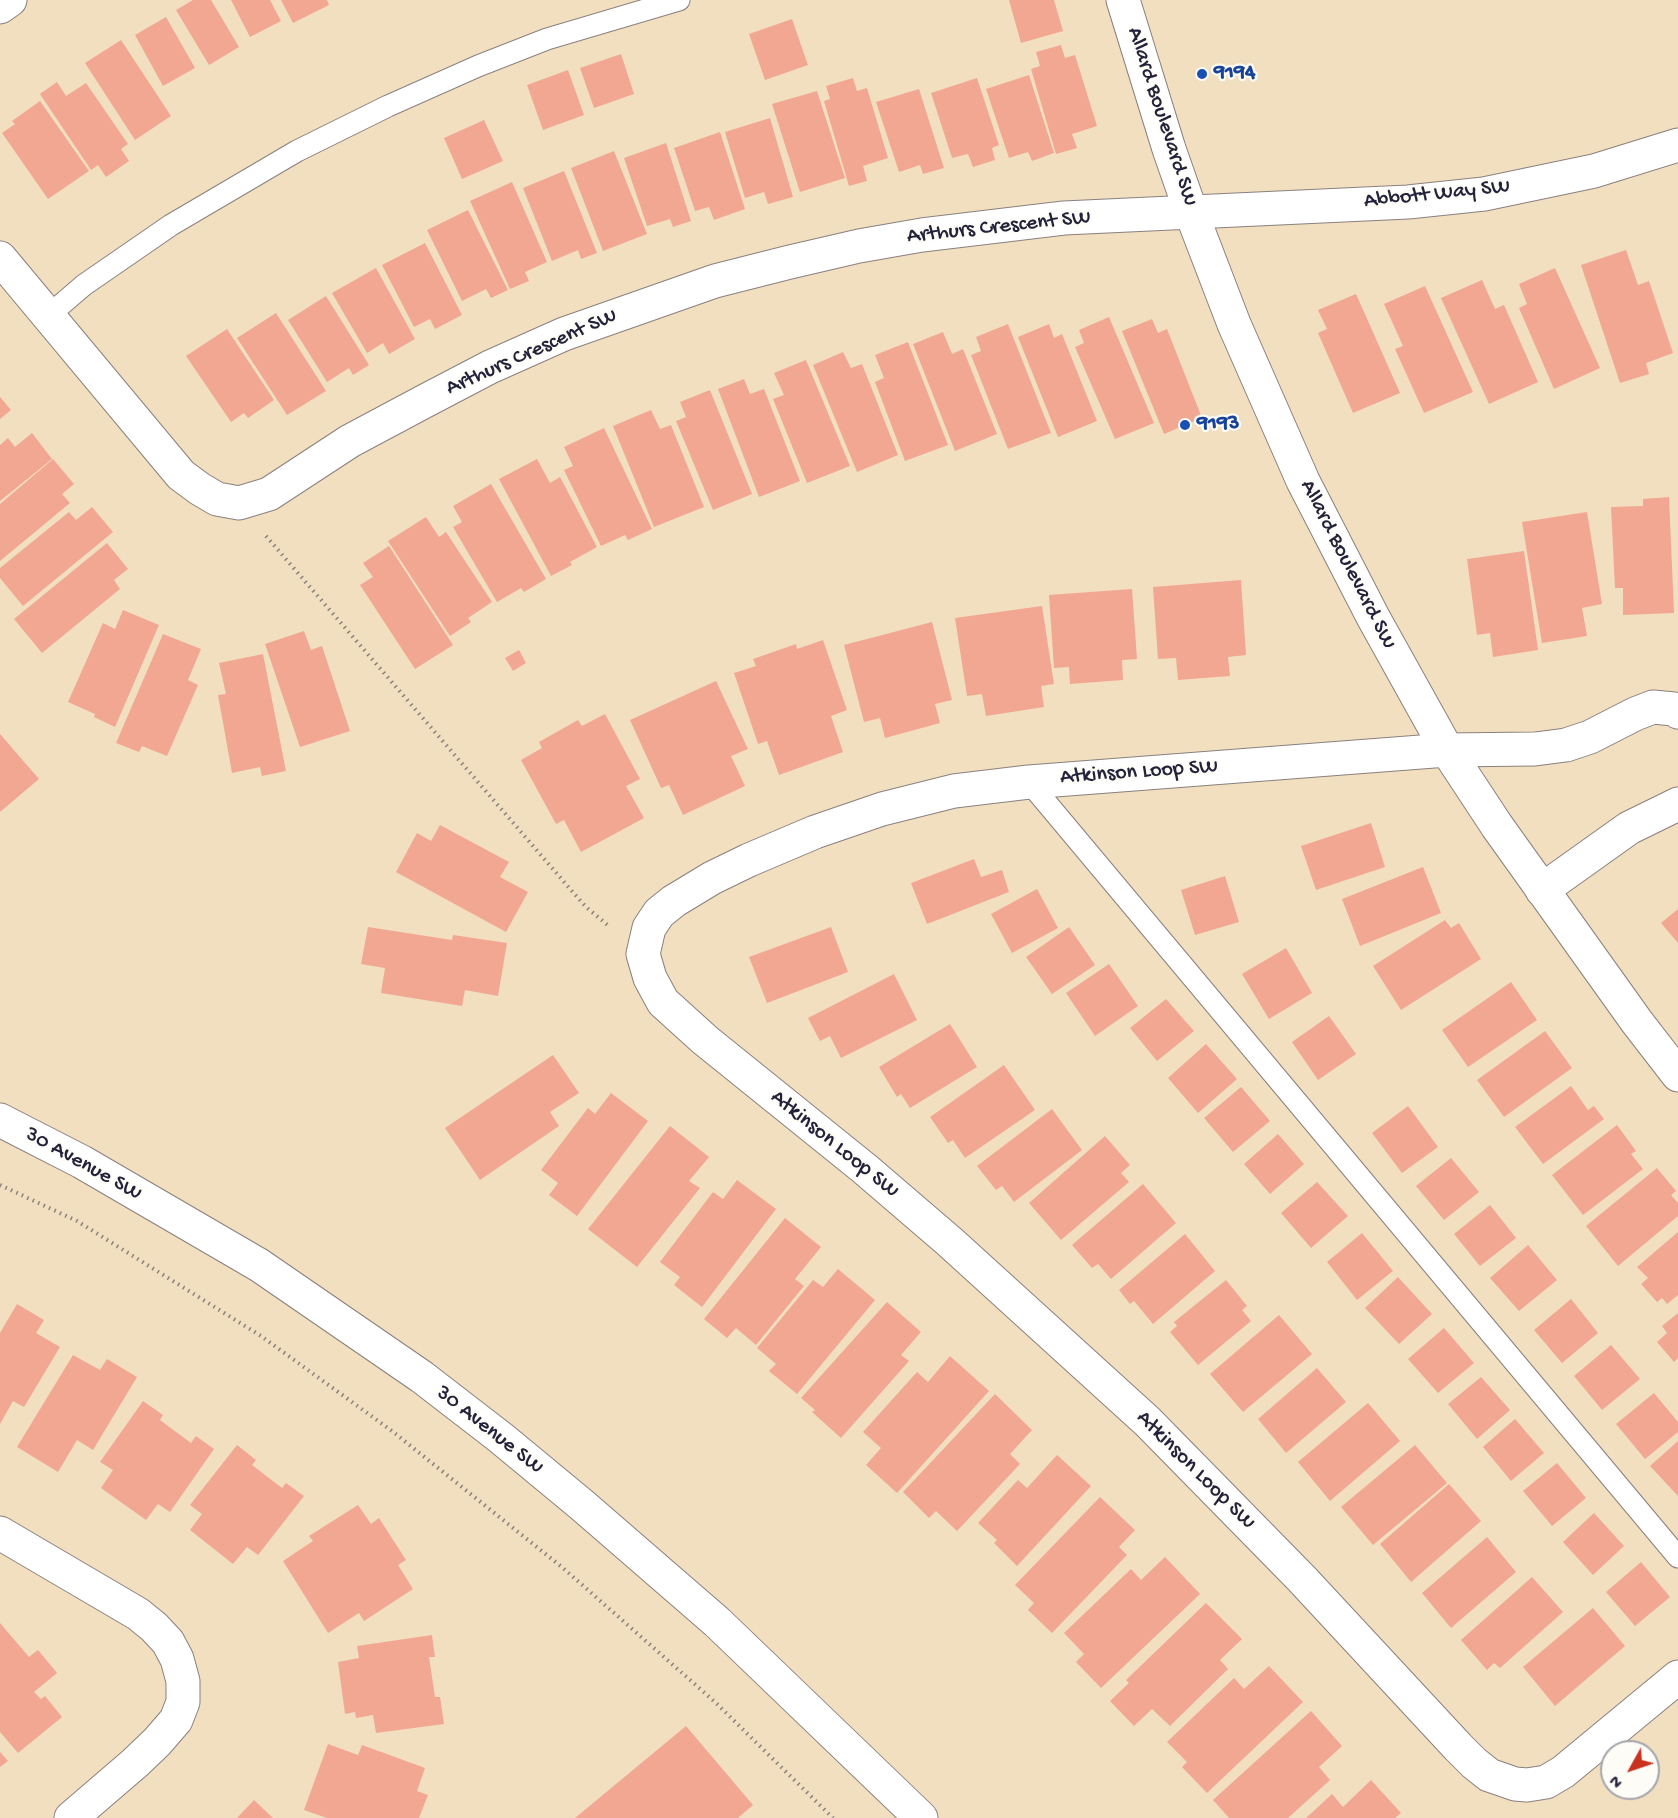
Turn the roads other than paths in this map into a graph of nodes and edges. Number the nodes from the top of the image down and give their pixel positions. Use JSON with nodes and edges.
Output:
{"nodes":[{"id":1,"x":10,"y":0,"type":"edge"},
{"id":2,"x":679,"y":0,"type":"edge"},
{"id":3,"x":1123,"y":0,"type":"edge"},
{"id":4,"x":0,"y":7,"type":"edge"},
{"id":5,"x":1678,"y":145,"type":"edge"},
{"id":6,"x":1191,"y":212,"type":"junction"},
{"id":7,"x":0,"y":258,"type":"edge"},
{"id":8,"x":49,"y":315,"type":"junction"},
{"id":9,"x":1678,"y":712,"type":"edge"},
{"id":10,"x":1447,"y":750,"type":"junction"},
{"id":11,"x":1029,"y":782,"type":"junction"},
{"id":12,"x":1678,"y":804,"type":"edge"},
{"id":13,"x":1542,"y":890,"type":"junction"},
{"id":14,"x":1678,"y":1075,"type":"edge"},
{"id":15,"x":0,"y":1120,"type":"edge"},
{"id":16,"x":0,"y":1533,"type":"edge"},
{"id":17,"x":1678,"y":1557,"type":"edge"},
{"id":18,"x":1678,"y":1677,"type":"edge"},
{"id":19,"x":71,"y":1818,"type":"edge"},
{"id":20,"x":921,"y":1818,"type":"edge"}],
"edges":[{"from":1,"to":4,"type":"street"},
{"from":2,"to":8,"type":"lane"},
{"from":3,"to":6,"type":"street","name":"Allard Boulevard SW"},
{"from":5,"to":6,"type":"street","name":"Abbott Way SW"},
{"from":6,"to":8,"type":"street","name":"Arthurs Crescent SW"},
{"from":6,"to":10,"type":"street","name":"Allard Boulevard SW"},
{"from":7,"to":8,"type":"street"},
{"from":9,"to":10,"type":"street","name":"Atkinson Loop SW"},
{"from":10,"to":11,"type":"street","name":"Atkinson Loop SW"},
{"from":10,"to":13,"type":"street","name":"Allard Boulevard SW"},
{"from":11,"to":17,"type":"lane"},
{"from":11,"to":18,"type":"street","name":"Atkinson Loop SW"},
{"from":12,"to":13,"type":"street"},
{"from":13,"to":14,"type":"street","name":"Allard Boulevard SW"},
{"from":15,"to":20,"type":"street","name":"30 Avenue SW"},
{"from":16,"to":19,"type":"street"}]}
